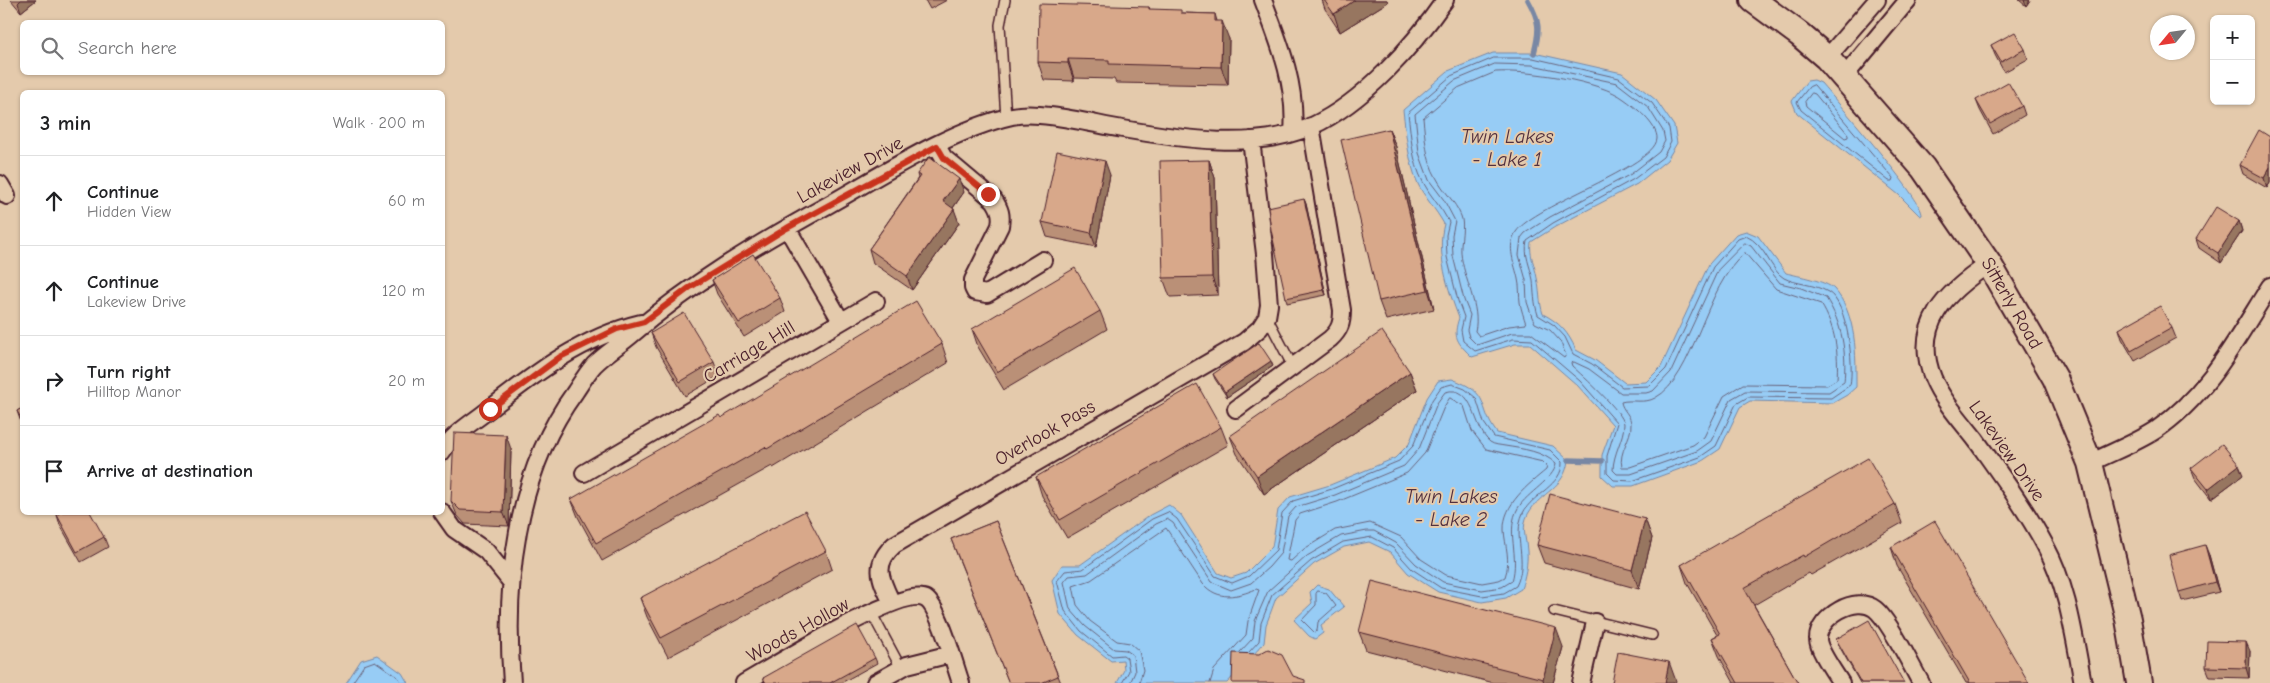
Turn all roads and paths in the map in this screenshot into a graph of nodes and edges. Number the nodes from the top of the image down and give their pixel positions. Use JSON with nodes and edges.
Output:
{"nodes":[{"id":1,"x":1005,"y":0,"type":"edge"},
{"id":2,"x":1263,"y":0,"type":"edge"},
{"id":3,"x":1753,"y":0,"type":"edge"},
{"id":4,"x":1877,"y":0,"type":"edge"},
{"id":5,"x":1908,"y":0,"type":"edge"},
{"id":6,"x":1442,"y":1,"type":"edge"},
{"id":7,"x":1827,"y":58,"type":"junction"},
{"id":8,"x":1844,"y":77,"type":"junction"},
{"id":9,"x":1006,"y":118,"type":"junction"},
{"id":10,"x":1311,"y":126,"type":"junction"},
{"id":11,"x":1293,"y":132,"type":"junction"},
{"id":12,"x":1251,"y":140,"type":"junction"},
{"id":13,"x":937,"y":146,"type":"junction"},
{"id":14,"x":787,"y":228,"type":"junction"},
{"id":15,"x":1043,"y":260,"type":"dead end"},
{"id":16,"x":1989,"y":264,"type":"junction"},
{"id":17,"x":2270,"y":286,"type":"edge"},
{"id":18,"x":876,"y":301,"type":"dead end"},
{"id":19,"x":1267,"y":317,"type":"junction"},
{"id":20,"x":841,"y":321,"type":"junction"},
{"id":21,"x":644,"y":322,"type":"junction"},
{"id":22,"x":1293,"y":367,"type":"junction"},
{"id":23,"x":1236,"y":410,"type":"dead end"},
{"id":24,"x":445,"y":449,"type":"edge"},
{"id":25,"x":2090,"y":463,"type":"junction"},
{"id":26,"x":584,"y":473,"type":"dead end"},
{"id":27,"x":444,"y":515,"type":"edge"},
{"id":28,"x":511,"y":582,"type":"junction"},
{"id":29,"x":892,"y":603,"type":"junction"},
{"id":30,"x":1554,"y":611,"type":"dead end"},
{"id":31,"x":871,"y":612,"type":"junction"},
{"id":32,"x":1594,"y":622,"type":"junction"},
{"id":33,"x":1652,"y":634,"type":"dead end"},
{"id":34,"x":951,"y":654,"type":"junction"},
{"id":35,"x":901,"y":668,"type":"junction"},
{"id":36,"x":512,"y":683,"type":"edge"},
{"id":37,"x":744,"y":683,"type":"edge"},
{"id":38,"x":875,"y":683,"type":"edge"},
{"id":39,"x":961,"y":683,"type":"edge"},
{"id":40,"x":1581,"y":683,"type":"edge"},
{"id":41,"x":1841,"y":683,"type":"edge"},
{"id":42,"x":1921,"y":683,"type":"edge"},
{"id":43,"x":2083,"y":683,"type":"edge"},
{"id":44,"x":2139,"y":683,"type":"edge"}],
"edges":[{"from":1,"to":9,"type":"lane"},
{"from":2,"to":11,"type":"street"},
{"from":3,"to":7,"type":"street","name":"Sitterly Road"},
{"from":4,"to":7,"type":"street"},
{"from":5,"to":8,"type":"street"},
{"from":6,"to":10,"type":"street","name":"Lakeview Drive"},
{"from":7,"to":8,"type":"street","name":"Sitterly Road"},
{"from":8,"to":16,"type":"street","name":"Sitterly Road"},
{"from":9,"to":12,"type":"street","name":"Lakeview Drive"},
{"from":9,"to":13,"type":"street","name":"Lakeview Drive"},
{"from":10,"to":11,"type":"street","name":"Lakeview Drive"},
{"from":10,"to":22,"type":"street"},
{"from":11,"to":12,"type":"street","name":"Lakeview Drive"},
{"from":12,"to":19,"type":"street"},
{"from":13,"to":14,"type":"street","name":"Lakeview Drive"},
{"from":13,"to":15,"type":"street"},
{"from":14,"to":20,"type":"street"},
{"from":14,"to":21,"type":"street","name":"Lakeview Drive"},
{"from":16,"to":25,"type":"street","name":"Sitterly Road"},
{"from":16,"to":43,"type":"street","name":"Lakeview Drive"},
{"from":17,"to":25,"type":"street"},
{"from":18,"to":20,"type":"street","name":"Carriage Hill"},
{"from":19,"to":22,"type":"lane"},
{"from":19,"to":29,"type":"street","name":"Overlook Pass"},
{"from":20,"to":26,"type":"street","name":"Carriage Hill"},
{"from":21,"to":24,"type":"street"},
{"from":21,"to":28,"type":"street","name":"Lakeview Drive"},
{"from":22,"to":23,"type":"street"},
{"from":25,"to":44,"type":"street","name":"Sitterly Road"},
{"from":27,"to":28,"type":"street"},
{"from":28,"to":36,"type":"street","name":"Lakeview Drive"},
{"from":29,"to":31,"type":"street","name":"Woods Hollow"},
{"from":29,"to":34,"type":"street","name":"Woods Hollow"},
{"from":30,"to":32,"type":"lane"},
{"from":31,"to":35,"type":"lane","name":"Woods Hollow"},
{"from":31,"to":37,"type":"street","name":"Woods Hollow"},
{"from":32,"to":33,"type":"lane"},
{"from":32,"to":40,"type":"street"},
{"from":34,"to":35,"type":"street"},
{"from":34,"to":39,"type":"street","name":"Woods Hollow"},
{"from":35,"to":38,"type":"street"},
{"from":41,"to":42,"type":"street"}]}
